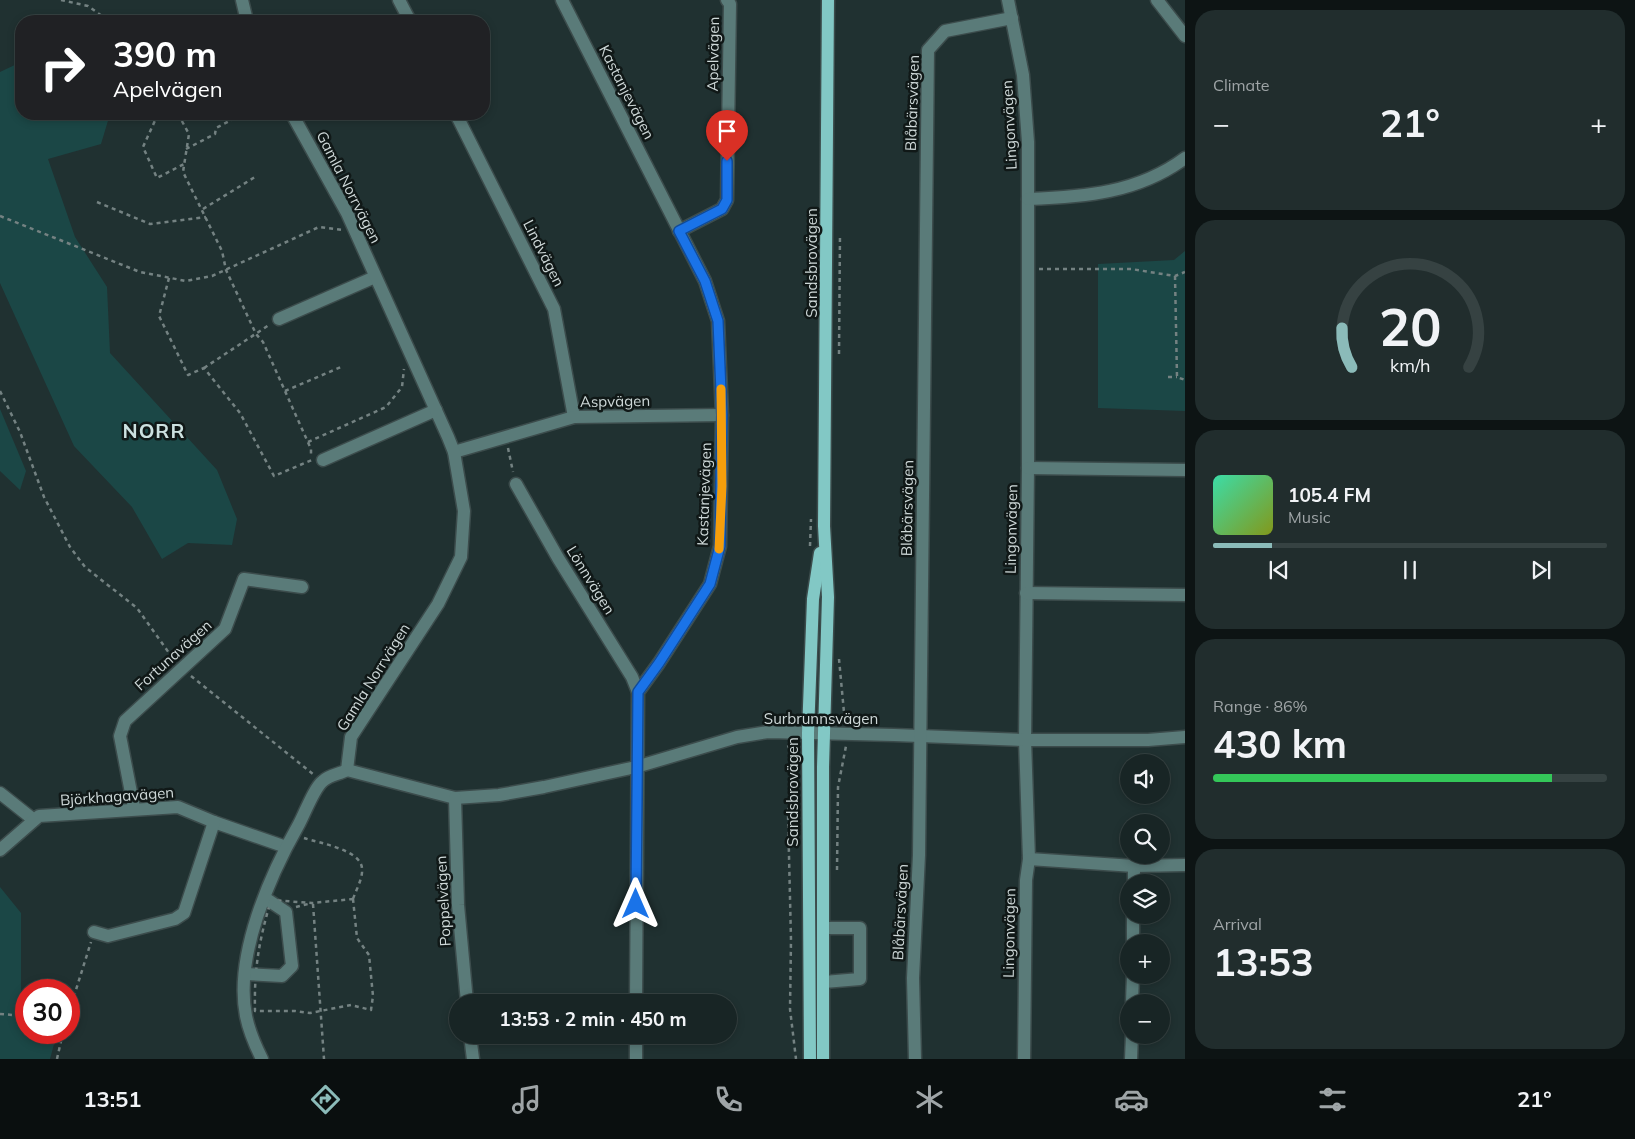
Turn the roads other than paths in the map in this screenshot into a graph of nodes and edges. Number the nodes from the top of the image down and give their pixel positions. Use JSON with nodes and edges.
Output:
{"nodes":[{"id":1,"x":242,"y":0,"type":"edge"},
{"id":2,"x":399,"y":0,"type":"edge"},
{"id":3,"x":562,"y":0,"type":"edge"},
{"id":4,"x":728,"y":0,"type":"edge"},
{"id":5,"x":828,"y":0,"type":"edge"},
{"id":6,"x":1008,"y":0,"type":"edge"},
{"id":7,"x":1157,"y":0,"type":"edge"},
{"id":8,"x":246,"y":15,"type":"edge"},
{"id":9,"x":407,"y":15,"type":"edge"},
{"id":10,"x":1012,"y":18,"type":"junction"},
{"id":11,"x":1185,"y":36,"type":"edge"},
{"id":12,"x":295,"y":120,"type":"edge"},
{"id":13,"x":459,"y":120,"type":"edge"},
{"id":14,"x":1185,"y":158,"type":"edge"},
{"id":15,"x":1028,"y":199,"type":"junction"},
{"id":16,"x":679,"y":231,"type":"junction"},
{"id":17,"x":375,"y":277,"type":"junction"},
{"id":18,"x":279,"y":319,"type":"road end"},
{"id":19,"x":436,"y":410,"type":"junction"},
{"id":20,"x":722,"y":415,"type":"junction"},
{"id":21,"x":574,"y":417,"type":"junction"},
{"id":22,"x":454,"y":452,"type":"junction"},
{"id":23,"x":317,"y":460,"type":"road end"},
{"id":24,"x":1028,"y":468,"type":"junction"},
{"id":25,"x":1185,"y":470,"type":"edge"},
{"id":26,"x":516,"y":484,"type":"road end"},
{"id":27,"x":824,"y":526,"type":"junction"},
{"id":28,"x":302,"y":587,"type":"dead end"},
{"id":29,"x":1026,"y":592,"type":"junction"},
{"id":30,"x":1185,"y":594,"type":"edge"},
{"id":31,"x":638,"y":692,"type":"junction"},
{"id":32,"x":808,"y":733,"type":"junction"},
{"id":33,"x":826,"y":734,"type":"junction"},
{"id":34,"x":920,"y":736,"type":"junction"},
{"id":35,"x":1185,"y":737,"type":"edge"},
{"id":36,"x":1025,"y":740,"type":"junction"},
{"id":37,"x":636,"y":767,"type":"junction"},
{"id":38,"x":347,"y":770,"type":"junction"},
{"id":39,"x":0,"y":793,"type":"edge"},
{"id":40,"x":455,"y":798,"type":"junction"},
{"id":41,"x":134,"y":808,"type":"junction"},
{"id":42,"x":34,"y":820,"type":"junction"},
{"id":43,"x":214,"y":822,"type":"junction"},
{"id":44,"x":286,"y":847,"type":"junction"},
{"id":45,"x":0,"y":850,"type":"edge"},
{"id":46,"x":1029,"y":859,"type":"junction"},
{"id":47,"x":1185,"y":864,"type":"edge"},
{"id":48,"x":1134,"y":866,"type":"junction"},
{"id":49,"x":1134,"y":874,"type":"edge"},
{"id":50,"x":271,"y":898,"type":"junction"},
{"id":51,"x":824,"y":928,"type":"junction"},
{"id":52,"x":94,"y":932,"type":"road end"},
{"id":53,"x":250,"y":974,"type":"junction"},
{"id":54,"x":824,"y":982,"type":"junction"},
{"id":55,"x":466,"y":994,"type":"edge"},
{"id":56,"x":636,"y":994,"type":"edge"},
{"id":57,"x":471,"y":1044,"type":"edge"},
{"id":58,"x":636,"y":1044,"type":"edge"},
{"id":59,"x":1132,"y":1044,"type":"edge"},
{"id":60,"x":262,"y":1059,"type":"edge"},
{"id":61,"x":473,"y":1059,"type":"edge"},
{"id":62,"x":636,"y":1059,"type":"edge"},
{"id":63,"x":810,"y":1059,"type":"edge"},
{"id":64,"x":823,"y":1059,"type":"edge"},
{"id":65,"x":915,"y":1059,"type":"edge"},
{"id":66,"x":1024,"y":1059,"type":"edge"},
{"id":67,"x":1131,"y":1059,"type":"edge"}],
"edges":[{"from":1,"to":8,"type":"street"},
{"from":2,"to":9,"type":"street"},
{"from":3,"to":16,"type":"street","name":"Kastanjevägen"},
{"from":4,"to":16,"type":"street","name":"Apelvägen"},
{"from":5,"to":27,"type":"main road","name":"Sandsbrovägen"},
{"from":6,"to":10,"type":"street","name":"Lingonvägen"},
{"from":7,"to":11,"type":"street"},
{"from":10,"to":15,"type":"street","name":"Lingonvägen"},
{"from":10,"to":34,"type":"street","name":"Blåbärsvägen"},
{"from":12,"to":17,"type":"street","name":"Gamla Norrvägen"},
{"from":13,"to":21,"type":"street","name":"Lindvägen"},
{"from":14,"to":15,"type":"street"},
{"from":15,"to":24,"type":"street","name":"Lingonvägen"},
{"from":16,"to":20,"type":"street","name":"Kastanjevägen"},
{"from":17,"to":18,"type":"street"},
{"from":17,"to":19,"type":"street","name":"Gamla Norrvägen"},
{"from":19,"to":22,"type":"street","name":"Gamla Norrvägen"},
{"from":19,"to":23,"type":"street"},
{"from":20,"to":21,"type":"street","name":"Aspvägen"},
{"from":20,"to":31,"type":"street","name":"Kastanjevägen"},
{"from":21,"to":22,"type":"street","name":"Aspvägen"},
{"from":22,"to":38,"type":"street","name":"Gamla Norrvägen"},
{"from":24,"to":25,"type":"street"},
{"from":24,"to":29,"type":"street","name":"Lingonvägen"},
{"from":26,"to":31,"type":"street","name":"Lönnvägen"},
{"from":27,"to":32,"type":"main road","name":"Sandsbrovägen"},
{"from":27,"to":33,"type":"main road","name":"Sandsbrovägen"},
{"from":28,"to":41,"type":"street","name":"Fortunavägen"},
{"from":29,"to":30,"type":"street"},
{"from":29,"to":36,"type":"street","name":"Lingonvägen"},
{"from":31,"to":37,"type":"street"},
{"from":32,"to":33,"type":"street","name":"Surbrunnsvägen"},
{"from":32,"to":37,"type":"street","name":"Surbrunnsvägen"},
{"from":32,"to":63,"type":"main road","name":"Sandsbrovägen"},
{"from":33,"to":34,"type":"street","name":"Surbrunnsvägen"},
{"from":33,"to":51,"type":"main road","name":"Sandsbrovägen"},
{"from":34,"to":36,"type":"street","name":"Surbrunnsvägen"},
{"from":34,"to":65,"type":"street","name":"Blåbärsvägen"},
{"from":35,"to":36,"type":"street","name":"Surbrunnsvägen"},
{"from":36,"to":46,"type":"street","name":"Lingonvägen"},
{"from":37,"to":40,"type":"street","name":"Surbrunnsvägen"},
{"from":37,"to":56,"type":"street"},
{"from":38,"to":40,"type":"street","name":"Surbrunnsvägen"},
{"from":38,"to":44,"type":"street"},
{"from":39,"to":42,"type":"street"},
{"from":40,"to":55,"type":"street","name":"Poppelvägen"},
{"from":41,"to":42,"type":"street","name":"Björkhagavägen"},
{"from":41,"to":43,"type":"street","name":"Björkhagavägen"},
{"from":42,"to":45,"type":"street","name":"Björkhagavägen"},
{"from":43,"to":44,"type":"street","name":"Björkhagavägen"},
{"from":43,"to":52,"type":"street"},
{"from":44,"to":50,"type":"street"},
{"from":46,"to":48,"type":"street"},
{"from":46,"to":66,"type":"street","name":"Lingonvägen"},
{"from":47,"to":48,"type":"street"},
{"from":48,"to":49,"type":"street"},
{"from":50,"to":53,"type":"street"},
{"from":50,"to":53,"type":"street"},
{"from":51,"to":54,"type":"main road","name":"Sandsbrovägen"},
{"from":51,"to":54,"type":"street"},
{"from":53,"to":60,"type":"street"},
{"from":54,"to":64,"type":"main road","name":"Sandsbrovägen"},
{"from":57,"to":61,"type":"street"},
{"from":58,"to":62,"type":"street"},
{"from":59,"to":67,"type":"street"}]}
